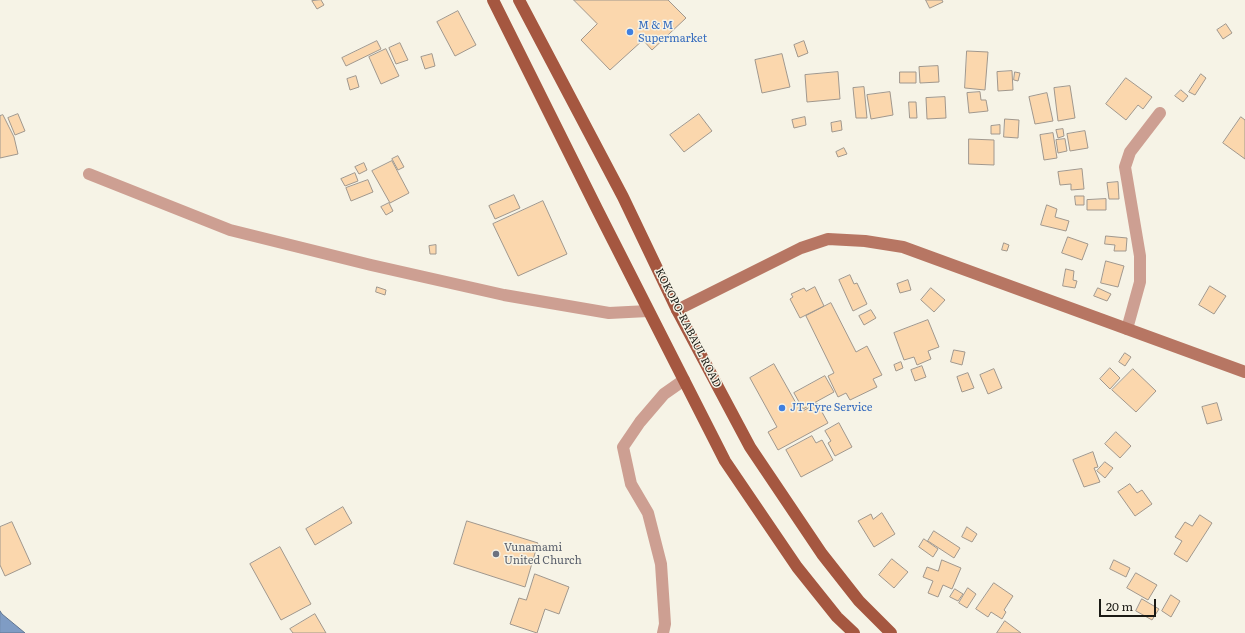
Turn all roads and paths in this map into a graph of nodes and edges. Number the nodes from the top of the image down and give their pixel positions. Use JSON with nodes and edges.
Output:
{"nodes":[{"id":1,"x":493,"y":0,"type":"edge"},
{"id":2,"x":519,"y":0,"type":"edge"},
{"id":3,"x":1160,"y":113,"type":"dead end"},
{"id":4,"x":89,"y":174,"type":"dead end"},
{"id":5,"x":648,"y":310,"type":"junction"},
{"id":6,"x":677,"y":310,"type":"junction"},
{"id":7,"x":1127,"y":329,"type":"junction"},
{"id":8,"x":1245,"y":372,"type":"edge"},
{"id":9,"x":684,"y":380,"type":"junction"},
{"id":10,"x":663,"y":633,"type":"edge"},
{"id":11,"x":854,"y":633,"type":"edge"},
{"id":12,"x":891,"y":633,"type":"edge"}],
"edges":[{"from":1,"to":5,"type":"main road"},
{"from":2,"to":6,"type":"main road","name":"KOKOPO-RABAUL ROAD"},
{"from":3,"to":7,"type":"street"},
{"from":4,"to":5,"type":"street"},
{"from":5,"to":9,"type":"main road"},
{"from":6,"to":7,"type":"street"},
{"from":6,"to":12,"type":"main road","name":"KOKOPO-RABAUL ROAD"},
{"from":7,"to":8,"type":"street"},
{"from":9,"to":10,"type":"street"},
{"from":9,"to":11,"type":"main road"}]}
